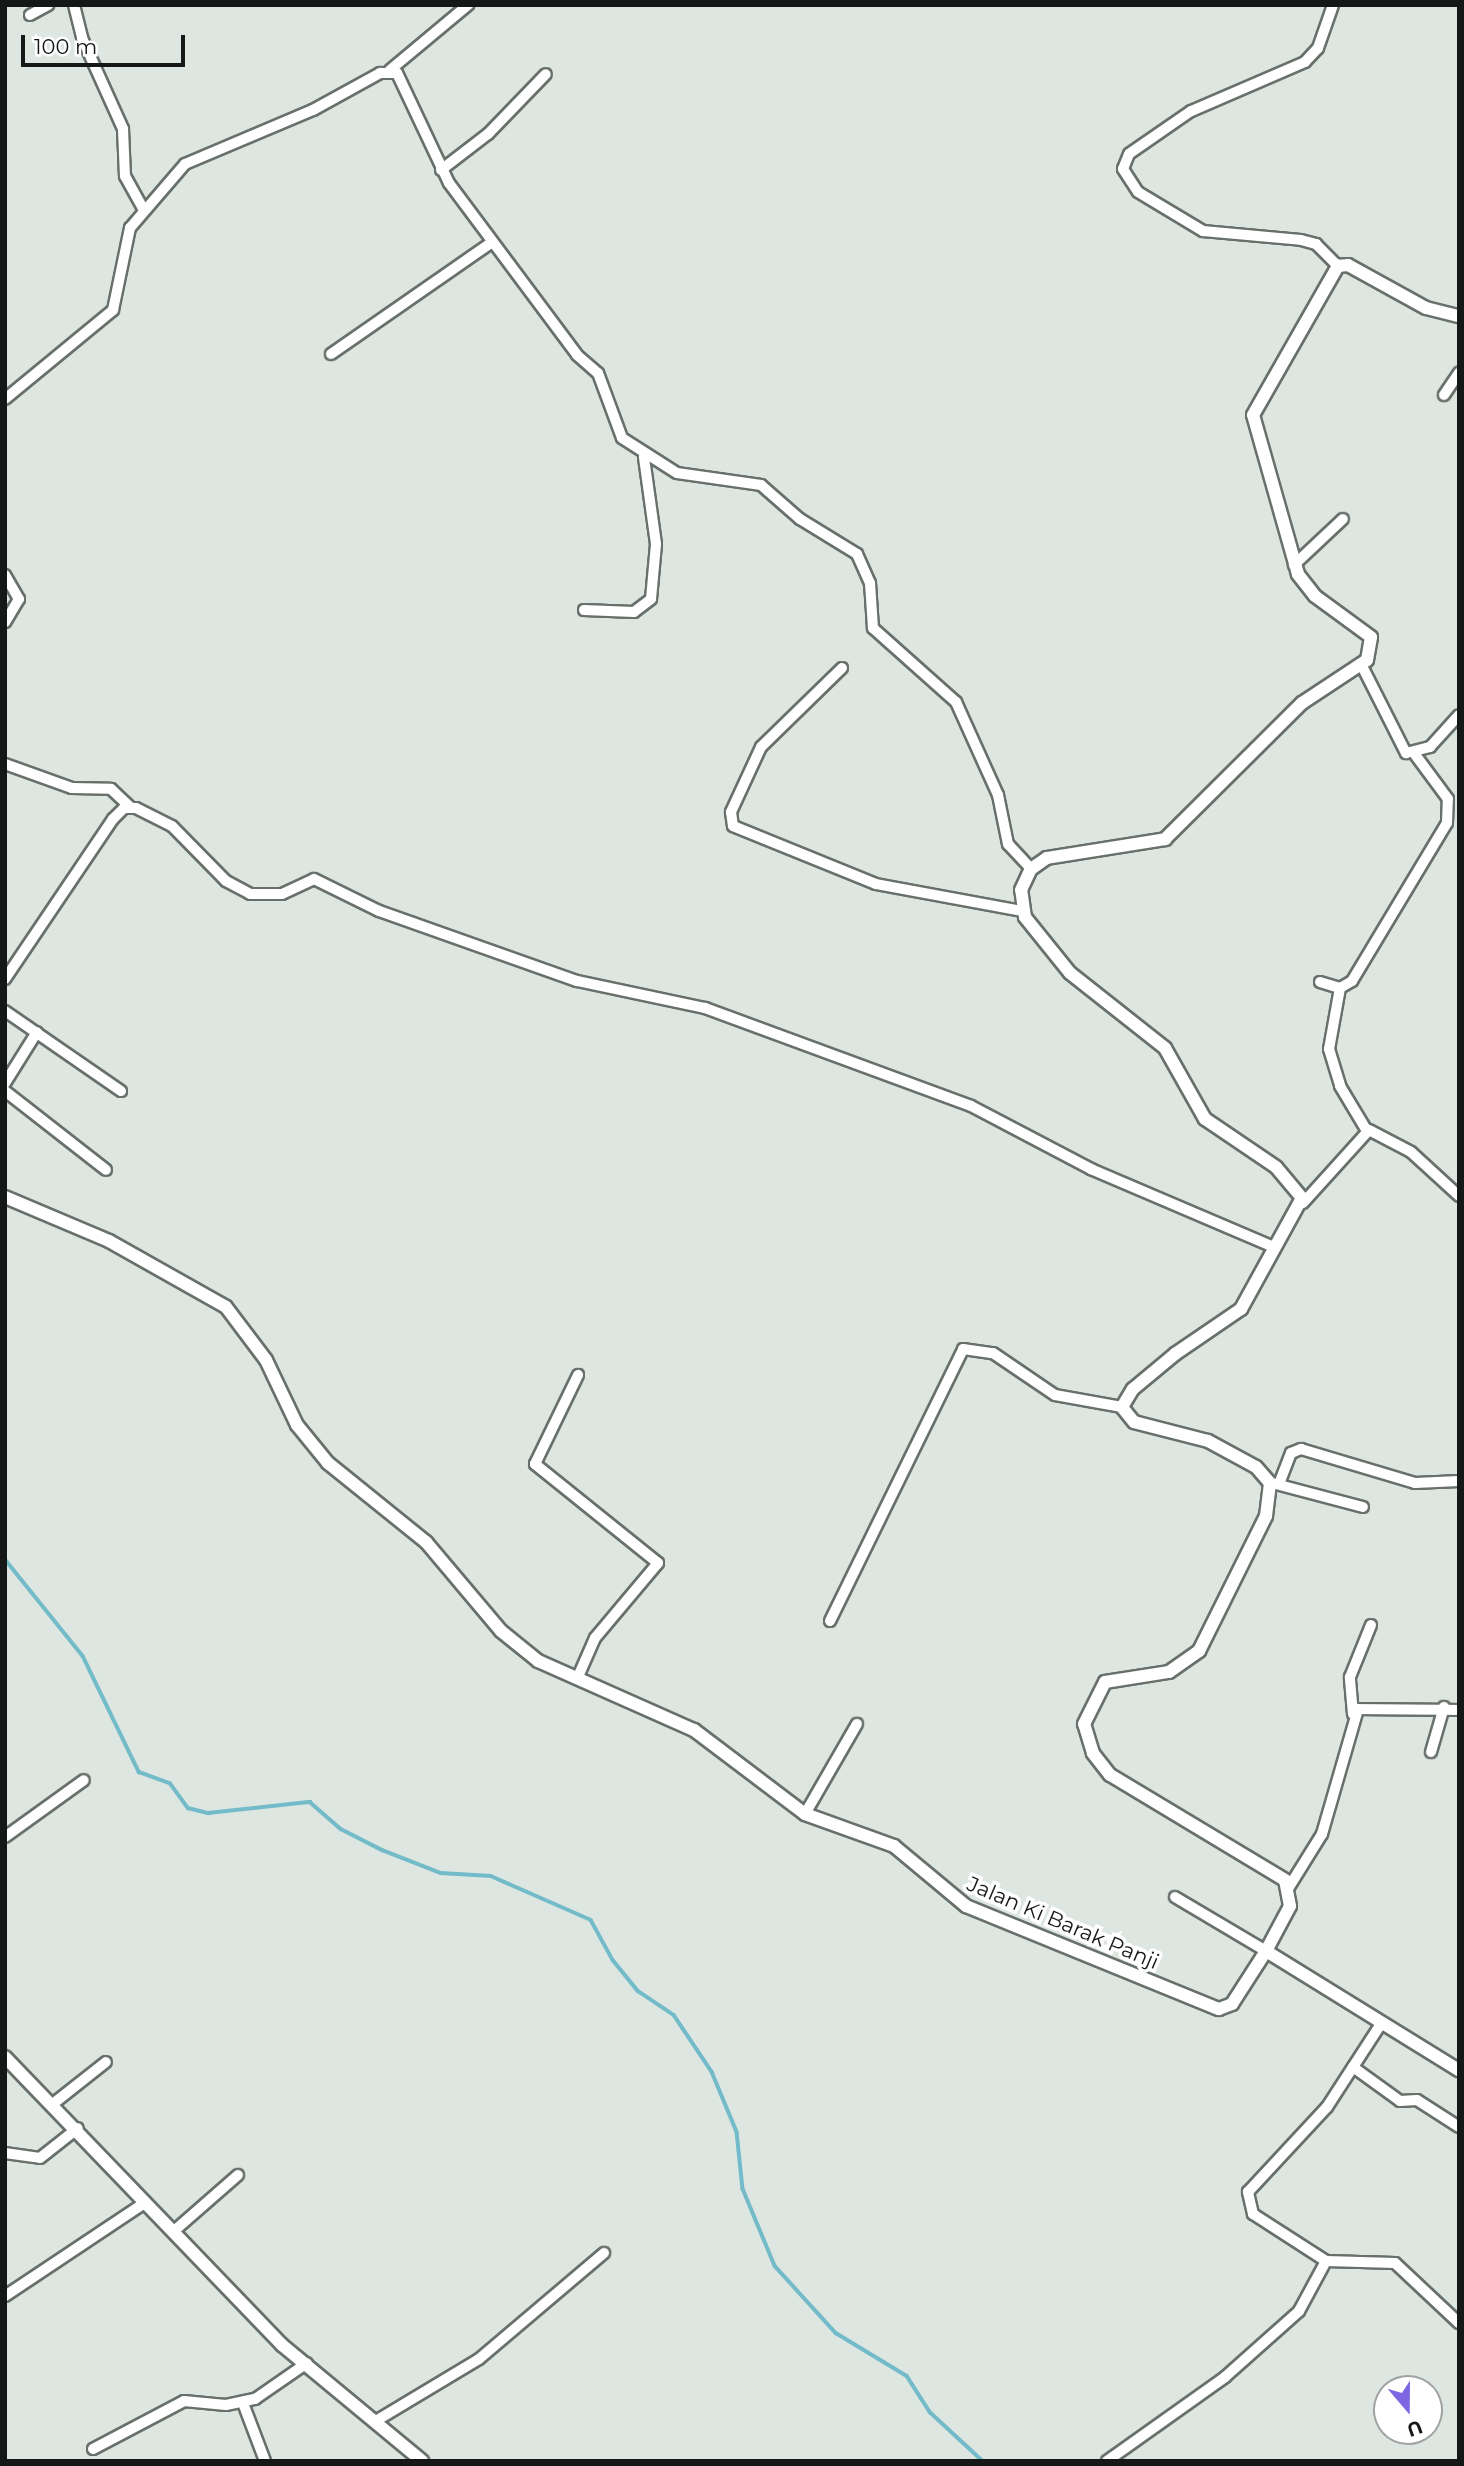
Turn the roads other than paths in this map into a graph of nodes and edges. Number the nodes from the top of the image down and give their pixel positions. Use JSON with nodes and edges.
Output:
{"nodes":[{"id":1,"x":48,"y":5,"type":"edge"},
{"id":2,"x":75,"y":5,"type":"edge"},
{"id":3,"x":468,"y":5,"type":"edge"},
{"id":4,"x":1333,"y":5,"type":"edge"},
{"id":5,"x":30,"y":15,"type":"dead end"},
{"id":6,"x":390,"y":70,"type":"junction"},
{"id":7,"x":547,"y":75,"type":"dead end"},
{"id":8,"x":441,"y":170,"type":"junction"},
{"id":9,"x":144,"y":211,"type":"junction"},
{"id":10,"x":492,"y":242,"type":"junction"},
{"id":11,"x":1338,"y":266,"type":"junction"},
{"id":12,"x":1459,"y":316,"type":"edge"},
{"id":13,"x":331,"y":354,"type":"dead end"},
{"id":14,"x":1459,"y":373,"type":"edge"},
{"id":15,"x":1444,"y":395,"type":"dead end"},
{"id":16,"x":5,"y":399,"type":"edge"},
{"id":17,"x":644,"y":457,"type":"junction"},
{"id":18,"x":1343,"y":519,"type":"dead end"},
{"id":19,"x":1294,"y":565,"type":"junction"},
{"id":20,"x":5,"y":575,"type":"edge"},
{"id":21,"x":584,"y":610,"type":"dead end"},
{"id":22,"x":5,"y":622,"type":"edge"},
{"id":23,"x":1361,"y":664,"type":"junction"},
{"id":24,"x":842,"y":668,"type":"dead end"},
{"id":25,"x":1459,"y":715,"type":"edge"},
{"id":26,"x":1414,"y":753,"type":"junction"},
{"id":27,"x":5,"y":764,"type":"edge"},
{"id":28,"x":129,"y":806,"type":"junction"},
{"id":29,"x":1031,"y":869,"type":"junction"},
{"id":30,"x":1021,"y":911,"type":"junction"},
{"id":31,"x":5,"y":979,"type":"edge"},
{"id":32,"x":1320,"y":982,"type":"dead end"},
{"id":33,"x":1340,"y":988,"type":"junction"},
{"id":34,"x":5,"y":1011,"type":"edge"},
{"id":35,"x":37,"y":1032,"type":"junction"},
{"id":36,"x":5,"y":1083,"type":"edge"},
{"id":37,"x":5,"y":1091,"type":"edge"},
{"id":38,"x":121,"y":1091,"type":"dead end"},
{"id":39,"x":1367,"y":1131,"type":"junction"},
{"id":40,"x":106,"y":1170,"type":"dead end"},
{"id":41,"x":1459,"y":1196,"type":"edge"},
{"id":42,"x":5,"y":1197,"type":"edge"},
{"id":43,"x":1303,"y":1203,"type":"junction"},
{"id":44,"x":1274,"y":1247,"type":"junction"},
{"id":45,"x":578,"y":1375,"type":"dead end"},
{"id":46,"x":1122,"y":1408,"type":"junction"},
{"id":47,"x":1459,"y":1481,"type":"edge"},
{"id":48,"x":1274,"y":1484,"type":"junction"},
{"id":49,"x":1363,"y":1507,"type":"dead end"},
{"id":50,"x":830,"y":1621,"type":"dead end"},
{"id":51,"x":1371,"y":1625,"type":"dead end"},
{"id":52,"x":577,"y":1679,"type":"junction"},
{"id":53,"x":1444,"y":1707,"type":"junction"},
{"id":54,"x":1459,"y":1710,"type":"edge"},
{"id":55,"x":1353,"y":1714,"type":"junction"},
{"id":56,"x":857,"y":1724,"type":"dead end"},
{"id":57,"x":1431,"y":1752,"type":"dead end"},
{"id":58,"x":84,"y":1780,"type":"dead end"},
{"id":59,"x":805,"y":1814,"type":"junction"},
{"id":60,"x":5,"y":1837,"type":"edge"},
{"id":61,"x":1289,"y":1887,"type":"junction"},
{"id":62,"x":1175,"y":1897,"type":"dead end"},
{"id":63,"x":1266,"y":1951,"type":"junction"},
{"id":64,"x":1381,"y":2024,"type":"junction"},
{"id":65,"x":5,"y":2057,"type":"edge"},
{"id":66,"x":106,"y":2062,"type":"dead end"},
{"id":67,"x":1353,"y":2067,"type":"junction"},
{"id":68,"x":1459,"y":2070,"type":"edge"},
{"id":69,"x":54,"y":2103,"type":"junction"},
{"id":70,"x":1459,"y":2127,"type":"edge"},
{"id":71,"x":78,"y":2128,"type":"junction"},
{"id":72,"x":5,"y":2153,"type":"edge"},
{"id":73,"x":238,"y":2175,"type":"dead end"},
{"id":74,"x":146,"y":2202,"type":"junction"},
{"id":75,"x":174,"y":2231,"type":"junction"},
{"id":76,"x":604,"y":2253,"type":"dead end"},
{"id":77,"x":1326,"y":2261,"type":"junction"},
{"id":78,"x":5,"y":2296,"type":"edge"},
{"id":79,"x":1459,"y":2323,"type":"edge"},
{"id":80,"x":307,"y":2363,"type":"junction"},
{"id":81,"x":243,"y":2403,"type":"junction"},
{"id":82,"x":374,"y":2422,"type":"junction"},
{"id":83,"x":93,"y":2449,"type":"dead end"},
{"id":84,"x":265,"y":2461,"type":"edge"},
{"id":85,"x":422,"y":2461,"type":"edge"},
{"id":86,"x":1107,"y":2461,"type":"edge"}],
"edges":[{"from":1,"to":5,"type":"street"},
{"from":2,"to":9,"type":"street"},
{"from":3,"to":6,"type":"street"},
{"from":4,"to":11,"type":"street"},
{"from":6,"to":8,"type":"street"},
{"from":6,"to":9,"type":"street"},
{"from":7,"to":8,"type":"street"},
{"from":8,"to":10,"type":"street"},
{"from":9,"to":16,"type":"street"},
{"from":10,"to":13,"type":"street"},
{"from":10,"to":17,"type":"street"},
{"from":11,"to":12,"type":"street"},
{"from":11,"to":19,"type":"street"},
{"from":14,"to":15,"type":"street"},
{"from":17,"to":21,"type":"street"},
{"from":17,"to":29,"type":"street"},
{"from":18,"to":19,"type":"street"},
{"from":19,"to":23,"type":"street"},
{"from":20,"to":22,"type":"street"},
{"from":23,"to":26,"type":"street"},
{"from":23,"to":29,"type":"street"},
{"from":24,"to":30,"type":"street"},
{"from":25,"to":26,"type":"street"},
{"from":26,"to":33,"type":"street"},
{"from":27,"to":28,"type":"street"},
{"from":28,"to":31,"type":"street"},
{"from":28,"to":44,"type":"street"},
{"from":29,"to":30,"type":"street"},
{"from":30,"to":43,"type":"street"},
{"from":32,"to":33,"type":"street"},
{"from":33,"to":39,"type":"street"},
{"from":34,"to":35,"type":"street"},
{"from":35,"to":36,"type":"street"},
{"from":35,"to":38,"type":"street"},
{"from":37,"to":40,"type":"street"},
{"from":39,"to":41,"type":"street"},
{"from":39,"to":43,"type":"street"},
{"from":42,"to":52,"type":"street","name":"Jalan Ki Barak Panji"},
{"from":43,"to":44,"type":"street"},
{"from":44,"to":46,"type":"street"},
{"from":45,"to":52,"type":"street"},
{"from":46,"to":48,"type":"street"},
{"from":46,"to":50,"type":"street"},
{"from":47,"to":48,"type":"street"},
{"from":48,"to":49,"type":"street"},
{"from":48,"to":61,"type":"street"},
{"from":51,"to":55,"type":"street"},
{"from":52,"to":59,"type":"street","name":"Jalan Ki Barak Panji"},
{"from":53,"to":54,"type":"street"},
{"from":53,"to":55,"type":"street"},
{"from":53,"to":57,"type":"street"},
{"from":55,"to":61,"type":"street"},
{"from":56,"to":59,"type":"street"},
{"from":58,"to":60,"type":"street"},
{"from":59,"to":63,"type":"street","name":"Jalan Ki Barak Panji"},
{"from":61,"to":63,"type":"street","name":"Jalan Ki Barak Panji"},
{"from":62,"to":63,"type":"street"},
{"from":63,"to":64,"type":"street"},
{"from":64,"to":67,"type":"street"},
{"from":64,"to":68,"type":"street"},
{"from":65,"to":69,"type":"street"},
{"from":66,"to":69,"type":"street"},
{"from":67,"to":70,"type":"street"},
{"from":67,"to":77,"type":"street"},
{"from":69,"to":71,"type":"street"},
{"from":71,"to":72,"type":"street"},
{"from":71,"to":74,"type":"street"},
{"from":73,"to":75,"type":"street"},
{"from":74,"to":75,"type":"street"},
{"from":74,"to":78,"type":"street"},
{"from":75,"to":80,"type":"street"},
{"from":76,"to":82,"type":"street"},
{"from":77,"to":79,"type":"street"},
{"from":77,"to":86,"type":"street"},
{"from":80,"to":81,"type":"street"},
{"from":80,"to":82,"type":"street"},
{"from":81,"to":83,"type":"street"},
{"from":81,"to":84,"type":"street"},
{"from":82,"to":85,"type":"street"}]}
